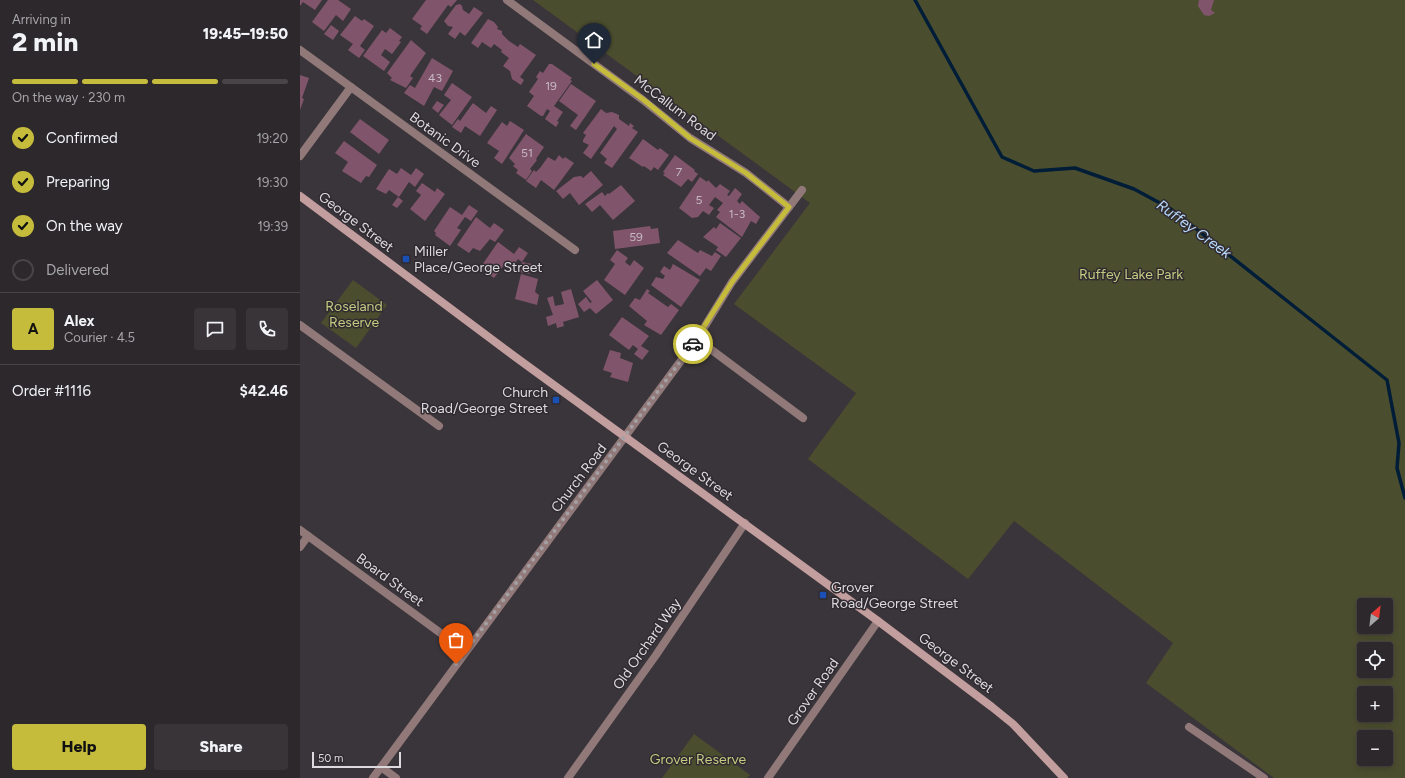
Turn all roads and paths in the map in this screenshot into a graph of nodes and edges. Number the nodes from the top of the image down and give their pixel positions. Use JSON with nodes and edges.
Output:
{"nodes":[{"id":1,"x":508,"y":0,"type":"edge"},
{"id":2,"x":300,"y":50,"type":"edge"},
{"id":3,"x":351,"y":87,"type":"junction"},
{"id":4,"x":300,"y":156,"type":"edge"},
{"id":5,"x":802,"y":190,"type":"dead end"},
{"id":6,"x":300,"y":196,"type":"edge"},
{"id":7,"x":789,"y":207,"type":"junction"},
{"id":8,"x":575,"y":250,"type":"dead end"},
{"id":9,"x":300,"y":325,"type":"edge"},
{"id":10,"x":696,"y":339,"type":"junction"},
{"id":11,"x":803,"y":418,"type":"dead end"},
{"id":12,"x":439,"y":426,"type":"dead end"},
{"id":13,"x":625,"y":436,"type":"junction"},
{"id":14,"x":745,"y":524,"type":"junction"},
{"id":15,"x":300,"y":530,"type":"edge"},
{"id":16,"x":308,"y":536,"type":"junction"},
{"id":17,"x":300,"y":547,"type":"edge"},
{"id":18,"x":878,"y":621,"type":"junction"},
{"id":19,"x":465,"y":651,"type":"junction"},
{"id":20,"x":1189,"y":727,"type":"dead end"},
{"id":21,"x":381,"y":767,"type":"junction"},
{"id":22,"x":373,"y":778,"type":"edge"},
{"id":23,"x":396,"y":778,"type":"edge"},
{"id":24,"x":568,"y":778,"type":"edge"},
{"id":25,"x":768,"y":778,"type":"edge"},
{"id":26,"x":1064,"y":778,"type":"edge"},
{"id":27,"x":1264,"y":778,"type":"edge"}],
"edges":[{"from":1,"to":7,"type":"street","name":"McCallum Road"},
{"from":2,"to":3,"type":"street","name":"Botanic Drive"},
{"from":3,"to":4,"type":"street"},
{"from":3,"to":8,"type":"street","name":"Botanic Drive"},
{"from":5,"to":7,"type":"street","name":"Church Road"},
{"from":6,"to":13,"type":"main road","name":"George Street"},
{"from":7,"to":10,"type":"street","name":"Church Road"},
{"from":9,"to":12,"type":"street"},
{"from":10,"to":11,"type":"street"},
{"from":10,"to":13,"type":"street","name":"Church Road"},
{"from":13,"to":14,"type":"main road","name":"George Street"},
{"from":13,"to":19,"type":"street","name":"Church Road"},
{"from":14,"to":18,"type":"main road","name":"George Street"},
{"from":14,"to":24,"type":"street","name":"Old Orchard Way"},
{"from":15,"to":16,"type":"street","name":"Board Street"},
{"from":16,"to":17,"type":"street"},
{"from":16,"to":19,"type":"street","name":"Board Street"},
{"from":18,"to":25,"type":"street","name":"Grover Road"},
{"from":18,"to":26,"type":"main road","name":"George Street"},
{"from":19,"to":21,"type":"street","name":"Church Road"},
{"from":20,"to":27,"type":"street"},
{"from":21,"to":22,"type":"street","name":"Church Road"},
{"from":21,"to":23,"type":"street"}]}
